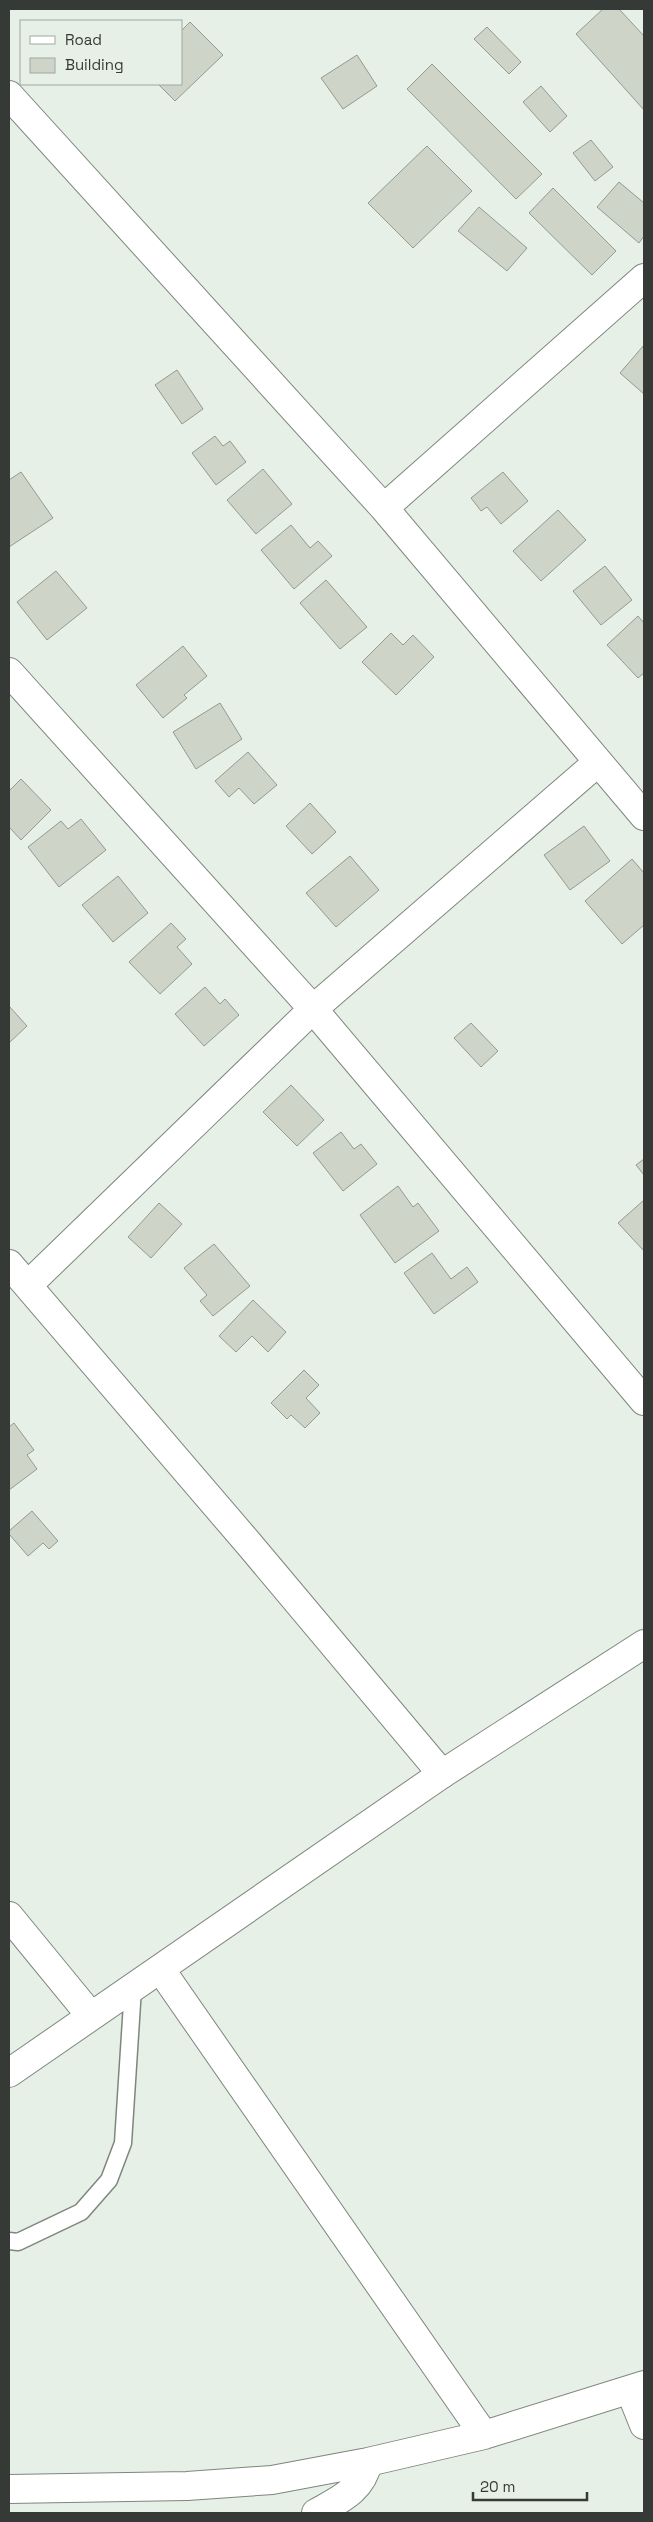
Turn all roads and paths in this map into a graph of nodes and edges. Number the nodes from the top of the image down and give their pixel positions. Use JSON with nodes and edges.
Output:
{"nodes":[{"id":1,"x":9,"y":95,"type":"edge"},
{"id":2,"x":644,"y":278,"type":"edge"},
{"id":3,"x":384,"y":508,"type":"junction"},
{"id":4,"x":9,"y":672,"type":"edge"},
{"id":5,"x":597,"y":763,"type":"junction"},
{"id":6,"x":644,"y":816,"type":"edge"},
{"id":7,"x":313,"y":1009,"type":"junction"},
{"id":8,"x":9,"y":1264,"type":"edge"},
{"id":9,"x":28,"y":1285,"type":"junction"},
{"id":10,"x":644,"y":1401,"type":"edge"},
{"id":11,"x":644,"y":1644,"type":"edge"},
{"id":12,"x":442,"y":1774,"type":"junction"},
{"id":13,"x":9,"y":1916,"type":"edge"},
{"id":14,"x":161,"y":1970,"type":"junction"},
{"id":15,"x":133,"y":1988,"type":"junction"},
{"id":16,"x":91,"y":2016,"type":"junction"},
{"id":17,"x":9,"y":2073,"type":"edge"},
{"id":18,"x":9,"y":2241,"type":"edge"},
{"id":19,"x":637,"y":2388,"type":"edge"},
{"id":20,"x":644,"y":2425,"type":"edge"},
{"id":21,"x":484,"y":2435,"type":"junction"},
{"id":22,"x":368,"y":2462,"type":"junction"},
{"id":23,"x":9,"y":2489,"type":"edge"},
{"id":24,"x":316,"y":2513,"type":"edge"}],
"edges":[{"from":1,"to":3,"type":"street"},
{"from":2,"to":3,"type":"street"},
{"from":3,"to":5,"type":"street"},
{"from":4,"to":7,"type":"street"},
{"from":5,"to":6,"type":"street"},
{"from":5,"to":7,"type":"street"},
{"from":7,"to":9,"type":"street"},
{"from":7,"to":10,"type":"street"},
{"from":8,"to":9,"type":"street"},
{"from":9,"to":12,"type":"street"},
{"from":11,"to":12,"type":"street"},
{"from":12,"to":14,"type":"street"},
{"from":13,"to":16,"type":"street"},
{"from":14,"to":15,"type":"street"},
{"from":14,"to":21,"type":"street"},
{"from":15,"to":16,"type":"street"},
{"from":15,"to":18,"type":"lane"},
{"from":16,"to":17,"type":"street"},
{"from":19,"to":20,"type":"street"},
{"from":19,"to":21,"type":"street"},
{"from":21,"to":22,"type":"street"},
{"from":22,"to":23,"type":"street"},
{"from":22,"to":24,"type":"street"}]}
